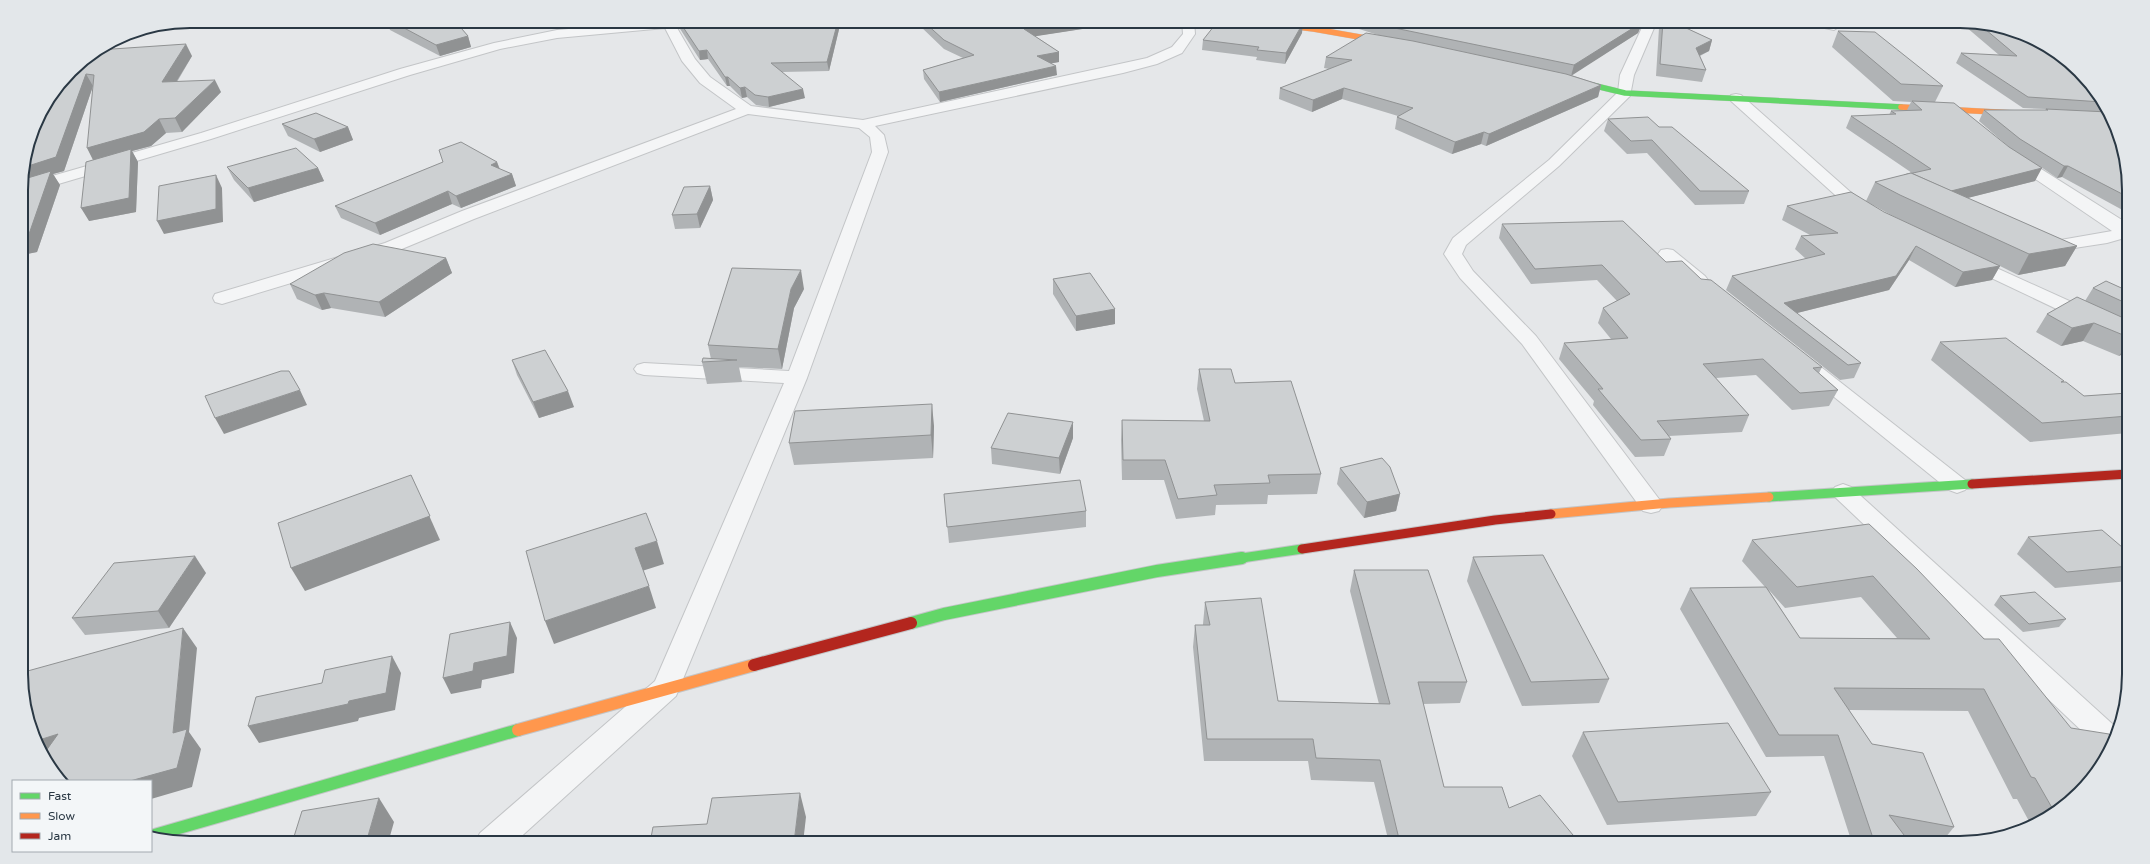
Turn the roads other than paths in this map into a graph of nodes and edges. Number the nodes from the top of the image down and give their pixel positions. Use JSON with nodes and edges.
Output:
{"nodes":[{"id":1,"x":617,"y":28,"type":"edge"},
{"id":2,"x":670,"y":28,"type":"edge"},
{"id":3,"x":1189,"y":28,"type":"edge"},
{"id":4,"x":1306,"y":28,"type":"edge"},
{"id":5,"x":1648,"y":28,"type":"edge"},
{"id":6,"x":1396,"y":43,"type":"edge"},
{"id":7,"x":1564,"y":79,"type":"edge"},
{"id":8,"x":1625,"y":93,"type":"junction"},
{"id":9,"x":1736,"y":98,"type":"junction"},
{"id":10,"x":747,"y":110,"type":"junction"},
{"id":11,"x":1954,"y":110,"type":"junction"},
{"id":12,"x":2025,"y":113,"type":"edge"},
{"id":13,"x":863,"y":124,"type":"junction"},
{"id":14,"x":1972,"y":124,"type":"edge"},
{"id":15,"x":2002,"y":150,"type":"edge"},
{"id":16,"x":28,"y":188,"type":"edge"},
{"id":17,"x":1878,"y":217,"type":"edge"},
{"id":18,"x":2122,"y":232,"type":"edge"},
{"id":19,"x":2122,"y":233,"type":"edge"},
{"id":20,"x":2055,"y":246,"type":"edge"},
{"id":21,"x":1953,"y":253,"type":"edge"},
{"id":22,"x":1667,"y":254,"type":"dead end"},
{"id":23,"x":1716,"y":294,"type":"edge"},
{"id":24,"x":222,"y":298,"type":"dead end"},
{"id":25,"x":2107,"y":326,"type":"edge"},
{"id":26,"x":1796,"y":357,"type":"edge"},
{"id":27,"x":644,"y":369,"type":"dead end"},
{"id":28,"x":797,"y":378,"type":"junction"},
{"id":29,"x":2122,"y":474,"type":"edge"},
{"id":30,"x":1957,"y":485,"type":"junction"},
{"id":31,"x":1843,"y":492,"type":"junction"},
{"id":32,"x":1651,"y":505,"type":"junction"},
{"id":33,"x":666,"y":688,"type":"junction"},
{"id":34,"x":2109,"y":738,"type":"edge"},
{"id":35,"x":160,"y":833,"type":"edge"},
{"id":36,"x":499,"y":836,"type":"edge"}],
"edges":[{"from":1,"to":16,"type":"street"},
{"from":2,"to":10,"type":"street"},
{"from":3,"to":13,"type":"street"},
{"from":4,"to":6,"type":"street"},
{"from":5,"to":8,"type":"street"},
{"from":7,"to":8,"type":"street"},
{"from":8,"to":9,"type":"street"},
{"from":8,"to":32,"type":"street"},
{"from":9,"to":11,"type":"street"},
{"from":9,"to":17,"type":"street"},
{"from":10,"to":13,"type":"street"},
{"from":10,"to":24,"type":"street"},
{"from":11,"to":12,"type":"street"},
{"from":11,"to":14,"type":"street"},
{"from":13,"to":28,"type":"street"},
{"from":15,"to":18,"type":"street"},
{"from":19,"to":20,"type":"street"},
{"from":21,"to":25,"type":"street"},
{"from":22,"to":23,"type":"street"},
{"from":26,"to":30,"type":"street"},
{"from":27,"to":28,"type":"street"},
{"from":28,"to":33,"type":"street"},
{"from":29,"to":30,"type":"street"},
{"from":30,"to":31,"type":"street"},
{"from":31,"to":32,"type":"street"},
{"from":31,"to":34,"type":"street"},
{"from":32,"to":33,"type":"street"},
{"from":33,"to":35,"type":"street"},
{"from":33,"to":36,"type":"street"}]}
